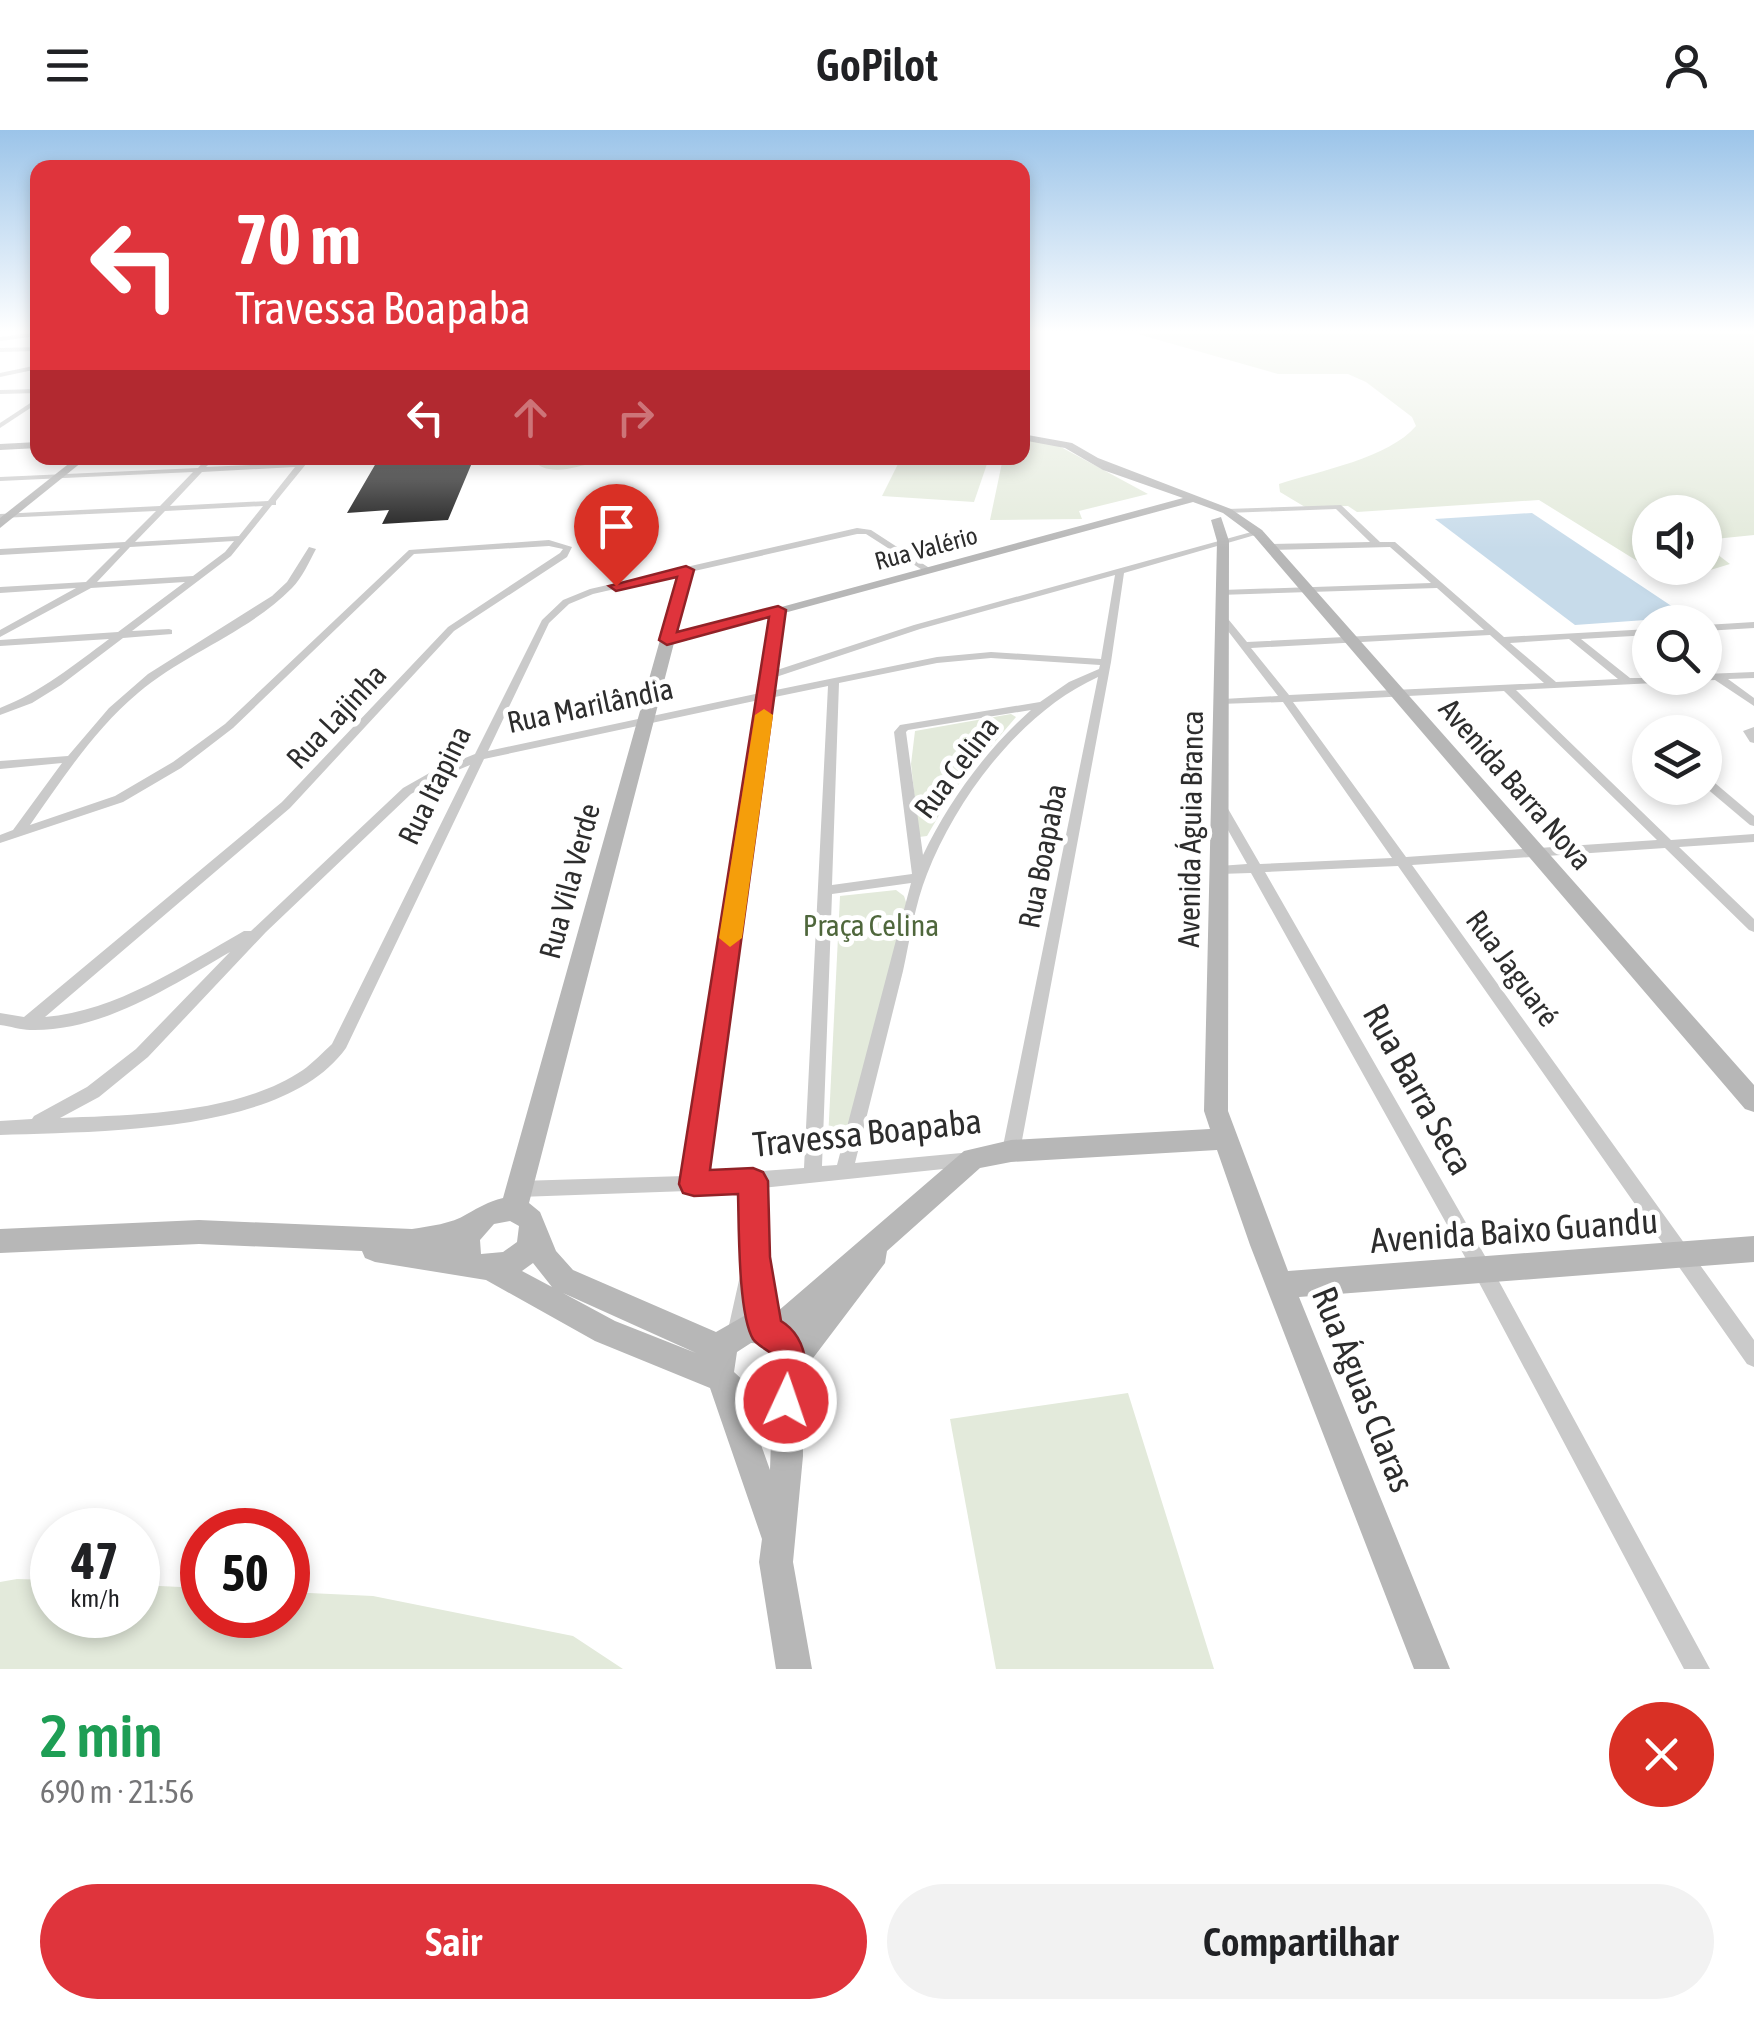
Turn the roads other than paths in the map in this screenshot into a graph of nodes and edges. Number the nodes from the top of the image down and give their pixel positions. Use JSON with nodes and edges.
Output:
{"nodes":[{"id":1,"x":30,"y":406,"type":"edge"},
{"id":2,"x":30,"y":417,"type":"edge"},
{"id":3,"x":0,"y":418,"type":"edge"},
{"id":4,"x":12,"y":418,"type":"junction"},
{"id":5,"x":0,"y":426,"type":"edge"},
{"id":6,"x":1030,"y":438,"type":"edge"},
{"id":7,"x":30,"y":445,"type":"edge"},
{"id":8,"x":0,"y":446,"type":"edge"},
{"id":9,"x":71,"y":465,"type":"edge"},
{"id":10,"x":204,"y":465,"type":"edge"},
{"id":11,"x":257,"y":465,"type":"edge"},
{"id":12,"x":301,"y":465,"type":"edge"},
{"id":13,"x":199,"y":470,"type":"junction"},
{"id":14,"x":57,"y":476,"type":"junction"},
{"id":15,"x":0,"y":479,"type":"edge"},
{"id":16,"x":1189,"y":501,"type":"junction"},
{"id":17,"x":273,"y":503,"type":"junction"},
{"id":18,"x":164,"y":508,"type":"junction"},
{"id":19,"x":1222,"y":515,"type":"junction"},
{"id":20,"x":3,"y":518,"type":"edge"},
{"id":21,"x":1258,"y":533,"type":"junction"},
{"id":22,"x":244,"y":538,"type":"junction"},
{"id":23,"x":1223,"y":540,"type":"junction"},
{"id":24,"x":133,"y":543,"type":"junction"},
{"id":25,"x":1378,"y":544,"type":"junction"},
{"id":26,"x":1271,"y":547,"type":"junction"},
{"id":27,"x":312,"y":549,"type":"dead end"},
{"id":28,"x":0,"y":552,"type":"edge"},
{"id":29,"x":686,"y":570,"type":"junction"},
{"id":30,"x":930,"y":571,"type":"junction"},
{"id":31,"x":1120,"y":571,"type":"junction"},
{"id":32,"x":196,"y":579,"type":"junction"},
{"id":33,"x":89,"y":585,"type":"junction"},
{"id":34,"x":1439,"y":585,"type":"junction"},
{"id":35,"x":0,"y":590,"type":"edge"},
{"id":36,"x":1309,"y":592,"type":"junction"},
{"id":37,"x":1222,"y":593,"type":"junction"},
{"id":38,"x":778,"y":610,"type":"junction"},
{"id":39,"x":1222,"y":616,"type":"junction"},
{"id":40,"x":1752,"y":627,"type":"edge"},
{"id":41,"x":1722,"y":628,"type":"edge"},
{"id":42,"x":170,"y":632,"type":"dead end"},
{"id":43,"x":1632,"y":633,"type":"edge"},
{"id":44,"x":0,"y":634,"type":"edge"},
{"id":45,"x":119,"y":635,"type":"junction"},
{"id":46,"x":1499,"y":636,"type":"junction"},
{"id":47,"x":1572,"y":636,"type":"junction"},
{"id":48,"x":1350,"y":638,"type":"junction"},
{"id":49,"x":667,"y":640,"type":"junction"},
{"id":50,"x":0,"y":644,"type":"edge"},
{"id":51,"x":1246,"y":646,"type":"junction"},
{"id":52,"x":1060,"y":659,"type":"junction"},
{"id":53,"x":1104,"y":666,"type":"junction"},
{"id":54,"x":771,"y":675,"type":"junction"},
{"id":55,"x":1754,"y":675,"type":"edge"},
{"id":56,"x":1722,"y":677,"type":"edge"},
{"id":57,"x":1081,"y":678,"type":"junction"},
{"id":58,"x":1722,"y":680,"type":"edge"},
{"id":59,"x":834,"y":682,"type":"junction"},
{"id":60,"x":1628,"y":682,"type":"junction"},
{"id":61,"x":1632,"y":682,"type":"edge"},
{"id":62,"x":1554,"y":686,"type":"junction"},
{"id":63,"x":1508,"y":689,"type":"junction"},
{"id":64,"x":1399,"y":694,"type":"junction"},
{"id":65,"x":767,"y":695,"type":"junction"},
{"id":66,"x":1286,"y":700,"type":"junction"},
{"id":67,"x":1223,"y":702,"type":"junction"},
{"id":68,"x":1754,"y":703,"type":"edge"},
{"id":69,"x":1040,"y":705,"type":"junction"},
{"id":70,"x":0,"y":712,"type":"edge"},
{"id":71,"x":642,"y":724,"type":"junction"},
{"id":72,"x":478,"y":757,"type":"junction"},
{"id":73,"x":72,"y":759,"type":"junction"},
{"id":74,"x":0,"y":765,"type":"edge"},
{"id":75,"x":1722,"y":795,"type":"edge"},
{"id":76,"x":1221,"y":806,"type":"junction"},
{"id":77,"x":1754,"y":822,"type":"edge"},
{"id":78,"x":17,"y":835,"type":"junction"},
{"id":79,"x":1754,"y":838,"type":"edge"},
{"id":80,"x":0,"y":839,"type":"edge"},
{"id":81,"x":1667,"y":842,"type":"junction"},
{"id":82,"x":1535,"y":852,"type":"junction"},
{"id":83,"x":1400,"y":862,"type":"junction"},
{"id":84,"x":1259,"y":868,"type":"junction"},
{"id":85,"x":1219,"y":870,"type":"junction"},
{"id":86,"x":919,"y":878,"type":"junction"},
{"id":87,"x":827,"y":890,"type":"junction"},
{"id":88,"x":261,"y":928,"type":"junction"},
{"id":89,"x":1754,"y":928,"type":"edge"},
{"id":90,"x":0,"y":1020,"type":"edge"},
{"id":91,"x":26,"y":1024,"type":"junction"},
{"id":92,"x":1754,"y":1102,"type":"edge"},
{"id":93,"x":25,"y":1126,"type":"junction"},
{"id":94,"x":0,"y":1128,"type":"edge"},
{"id":95,"x":1224,"y":1139,"type":"junction"},
{"id":96,"x":1011,"y":1151,"type":"junction"},
{"id":97,"x":973,"y":1159,"type":"junction"},
{"id":98,"x":845,"y":1169,"type":"junction"},
{"id":99,"x":814,"y":1174,"type":"junction"},
{"id":100,"x":753,"y":1181,"type":"junction"},
{"id":101,"x":694,"y":1184,"type":"junction"},
{"id":102,"x":516,"y":1198,"type":"junction"},
{"id":103,"x":474,"y":1224,"type":"junction"},
{"id":104,"x":894,"y":1228,"type":"junction"},
{"id":105,"x":534,"y":1230,"type":"junction"},
{"id":106,"x":324,"y":1240,"type":"junction"},
{"id":107,"x":0,"y":1241,"type":"edge"},
{"id":108,"x":1754,"y":1249,"type":"edge"},
{"id":109,"x":1682,"y":1256,"type":"junction"},
{"id":110,"x":755,"y":1257,"type":"junction"},
{"id":111,"x":484,"y":1268,"type":"junction"},
{"id":112,"x":1482,"y":1269,"type":"junction"},
{"id":113,"x":1280,"y":1284,"type":"junction"},
{"id":114,"x":747,"y":1347,"type":"junction"},
{"id":115,"x":1754,"y":1357,"type":"edge"},
{"id":116,"x":788,"y":1371,"type":"junction"},
{"id":117,"x":777,"y":1538,"type":"junction"},
{"id":118,"x":794,"y":1669,"type":"edge"},
{"id":119,"x":1432,"y":1669,"type":"edge"},
{"id":120,"x":1698,"y":1669,"type":"edge"}],
"edges":[{"from":1,"to":4,"type":"street"},
{"from":2,"to":4,"type":"street"},
{"from":3,"to":4,"type":"street"},
{"from":4,"to":5,"type":"street"},
{"from":6,"to":16,"type":"street","name":"Avenida Barra Nova"},
{"from":7,"to":8,"type":"street"},
{"from":9,"to":14,"type":"street"},
{"from":10,"to":13,"type":"street"},
{"from":11,"to":13,"type":"street"},
{"from":12,"to":17,"type":"street"},
{"from":13,"to":14,"type":"street"},
{"from":13,"to":18,"type":"street"},
{"from":14,"to":15,"type":"street"},
{"from":14,"to":20,"type":"street"},
{"from":16,"to":19,"type":"street","name":"Avenida Barra Nova"},
{"from":16,"to":30,"type":"street","name":"Rua Valério"},
{"from":17,"to":18,"type":"street"},
{"from":17,"to":22,"type":"street"},
{"from":18,"to":20,"type":"street"},
{"from":18,"to":24,"type":"street"},
{"from":19,"to":21,"type":"street","name":"Avenida Barra Nova"},
{"from":19,"to":23,"type":"street","name":"Avenida Águia Branca"},
{"from":19,"to":25,"type":"street"},
{"from":21,"to":23,"type":"street"},
{"from":21,"to":26,"type":"street","name":"Avenida Barra Nova"},
{"from":22,"to":24,"type":"street"},
{"from":22,"to":32,"type":"street"},
{"from":23,"to":31,"type":"street"},
{"from":23,"to":37,"type":"street","name":"Avenida Águia Branca"},
{"from":24,"to":28,"type":"street"},
{"from":24,"to":33,"type":"street"},
{"from":25,"to":26,"type":"street"},
{"from":25,"to":34,"type":"street"},
{"from":26,"to":36,"type":"street","name":"Avenida Barra Nova"},
{"from":27,"to":73,"type":"street"},
{"from":29,"to":30,"type":"street","name":"Rua Itapina"},
{"from":29,"to":49,"type":"street","name":"Rua Vila Verde"},
{"from":29,"to":72,"type":"street","name":"Rua Itapina"},
{"from":30,"to":38,"type":"street","name":"Rua Valério"},
{"from":31,"to":53,"type":"street","name":"Rua Boapaba"},
{"from":31,"to":54,"type":"street"},
{"from":32,"to":33,"type":"street"},
{"from":32,"to":45,"type":"street"},
{"from":33,"to":35,"type":"street"},
{"from":33,"to":44,"type":"street"},
{"from":34,"to":36,"type":"street"},
{"from":34,"to":46,"type":"street"},
{"from":36,"to":37,"type":"street"},
{"from":36,"to":48,"type":"street","name":"Avenida Barra Nova"},
{"from":37,"to":39,"type":"street","name":"Avenida Águia Branca"},
{"from":38,"to":49,"type":"street","name":"Rua Valério"},
{"from":38,"to":54,"type":"street"},
{"from":39,"to":51,"type":"street","name":"Rua Jaguaré"},
{"from":39,"to":67,"type":"street","name":"Avenida Águia Branca"},
{"from":40,"to":41,"type":"street"},
{"from":42,"to":45,"type":"street"},
{"from":43,"to":47,"type":"street"},
{"from":45,"to":50,"type":"street"},
{"from":45,"to":70,"type":"street"},
{"from":46,"to":47,"type":"street"},
{"from":46,"to":48,"type":"street"},
{"from":46,"to":62,"type":"street"},
{"from":47,"to":60,"type":"street"},
{"from":48,"to":51,"type":"street"},
{"from":48,"to":64,"type":"street","name":"Avenida Barra Nova"},
{"from":49,"to":71,"type":"street","name":"Rua Vila Verde"},
{"from":51,"to":66,"type":"street","name":"Rua Jaguaré"},
{"from":52,"to":53,"type":"street","name":"Rua Marilândia"},
{"from":52,"to":57,"type":"street"},
{"from":52,"to":59,"type":"street","name":"Rua Marilândia"},
{"from":53,"to":57,"type":"street","name":"Rua Celina"},
{"from":53,"to":96,"type":"street","name":"Rua Boapaba"},
{"from":54,"to":65,"type":"street"},
{"from":55,"to":56,"type":"street"},
{"from":57,"to":69,"type":"street","name":"Rua Celina"},
{"from":58,"to":68,"type":"street"},
{"from":59,"to":65,"type":"street","name":"Rua Marilândia"},
{"from":59,"to":87,"type":"street"},
{"from":60,"to":61,"type":"street"},
{"from":60,"to":62,"type":"street"},
{"from":62,"to":63,"type":"street"},
{"from":63,"to":64,"type":"street"},
{"from":63,"to":81,"type":"street"},
{"from":64,"to":66,"type":"street"},
{"from":64,"to":82,"type":"street","name":"Avenida Barra Nova"},
{"from":65,"to":71,"type":"street","name":"Rua Marilândia"},
{"from":65,"to":101,"type":"street"},
{"from":66,"to":67,"type":"street"},
{"from":66,"to":83,"type":"street","name":"Rua Jaguaré"},
{"from":67,"to":76,"type":"street","name":"Avenida Águia Branca"},
{"from":69,"to":86,"type":"street","name":"Rua Celina"},
{"from":69,"to":86,"type":"street"},
{"from":71,"to":72,"type":"street","name":"Rua Marilândia"},
{"from":71,"to":102,"type":"street","name":"Rua Vila Verde"},
{"from":72,"to":88,"type":"street","name":"Rua Marilândia"},
{"from":72,"to":93,"type":"street","name":"Rua Itapina"},
{"from":73,"to":74,"type":"street"},
{"from":73,"to":78,"type":"street"},
{"from":75,"to":77,"type":"street"},
{"from":76,"to":84,"type":"street","name":"Rua Barra Seca"},
{"from":76,"to":85,"type":"street","name":"Avenida Águia Branca"},
{"from":78,"to":80,"type":"street"},
{"from":78,"to":91,"type":"street","name":"Rua Lajinha"},
{"from":79,"to":81,"type":"street"},
{"from":81,"to":82,"type":"street"},
{"from":81,"to":89,"type":"street"},
{"from":82,"to":83,"type":"street"},
{"from":82,"to":92,"type":"street","name":"Avenida Barra Nova"},
{"from":83,"to":84,"type":"street"},
{"from":83,"to":109,"type":"street","name":"Rua Jaguaré"},
{"from":84,"to":85,"type":"street"},
{"from":84,"to":112,"type":"street","name":"Rua Barra Seca"},
{"from":85,"to":95,"type":"street","name":"Avenida Águia Branca"},
{"from":86,"to":87,"type":"street"},
{"from":86,"to":98,"type":"street","name":"Rua Celina"},
{"from":87,"to":99,"type":"street"},
{"from":88,"to":91,"type":"street"},
{"from":88,"to":93,"type":"street","name":"Rua Marilândia"},
{"from":90,"to":91,"type":"street"},
{"from":93,"to":94,"type":"street","name":"Rua Itapina"},
{"from":95,"to":96,"type":"street","name":"Travessa Boapaba"},
{"from":95,"to":113,"type":"street","name":"Rua Águas Claras"},
{"from":96,"to":97,"type":"street","name":"Travessa Boapaba"},
{"from":97,"to":98,"type":"street","name":"Travessa Boapaba"},
{"from":97,"to":104,"type":"street"},
{"from":98,"to":99,"type":"street","name":"Travessa Boapaba"},
{"from":99,"to":100,"type":"street","name":"Travessa Boapaba"},
{"from":100,"to":101,"type":"street","name":"Travessa Boapaba"},
{"from":100,"to":110,"type":"street"},
{"from":101,"to":102,"type":"street","name":"Travessa Boapaba"},
{"from":102,"to":103,"type":"street"},
{"from":102,"to":105,"type":"street"},
{"from":103,"to":106,"type":"street"},
{"from":103,"to":111,"type":"street"},
{"from":104,"to":114,"type":"street"},
{"from":104,"to":116,"type":"street"},
{"from":105,"to":111,"type":"street"},
{"from":105,"to":114,"type":"street"},
{"from":106,"to":107,"type":"street"},
{"from":106,"to":111,"type":"street"},
{"from":108,"to":109,"type":"street","name":"Avenida Baixo Guandu"},
{"from":109,"to":112,"type":"street","name":"Avenida Baixo Guandu"},
{"from":109,"to":115,"type":"street","name":"Rua Jaguaré"},
{"from":110,"to":114,"type":"street"},
{"from":110,"to":114,"type":"street"},
{"from":111,"to":114,"type":"street"},
{"from":112,"to":113,"type":"street","name":"Avenida Baixo Guandu"},
{"from":112,"to":120,"type":"street","name":"Rua Barra Seca"},
{"from":113,"to":119,"type":"street","name":"Rua Águas Claras"},
{"from":114,"to":116,"type":"street"},
{"from":114,"to":116,"type":"street"},
{"from":114,"to":117,"type":"street"},
{"from":116,"to":117,"type":"street"},
{"from":117,"to":118,"type":"street"}]}
